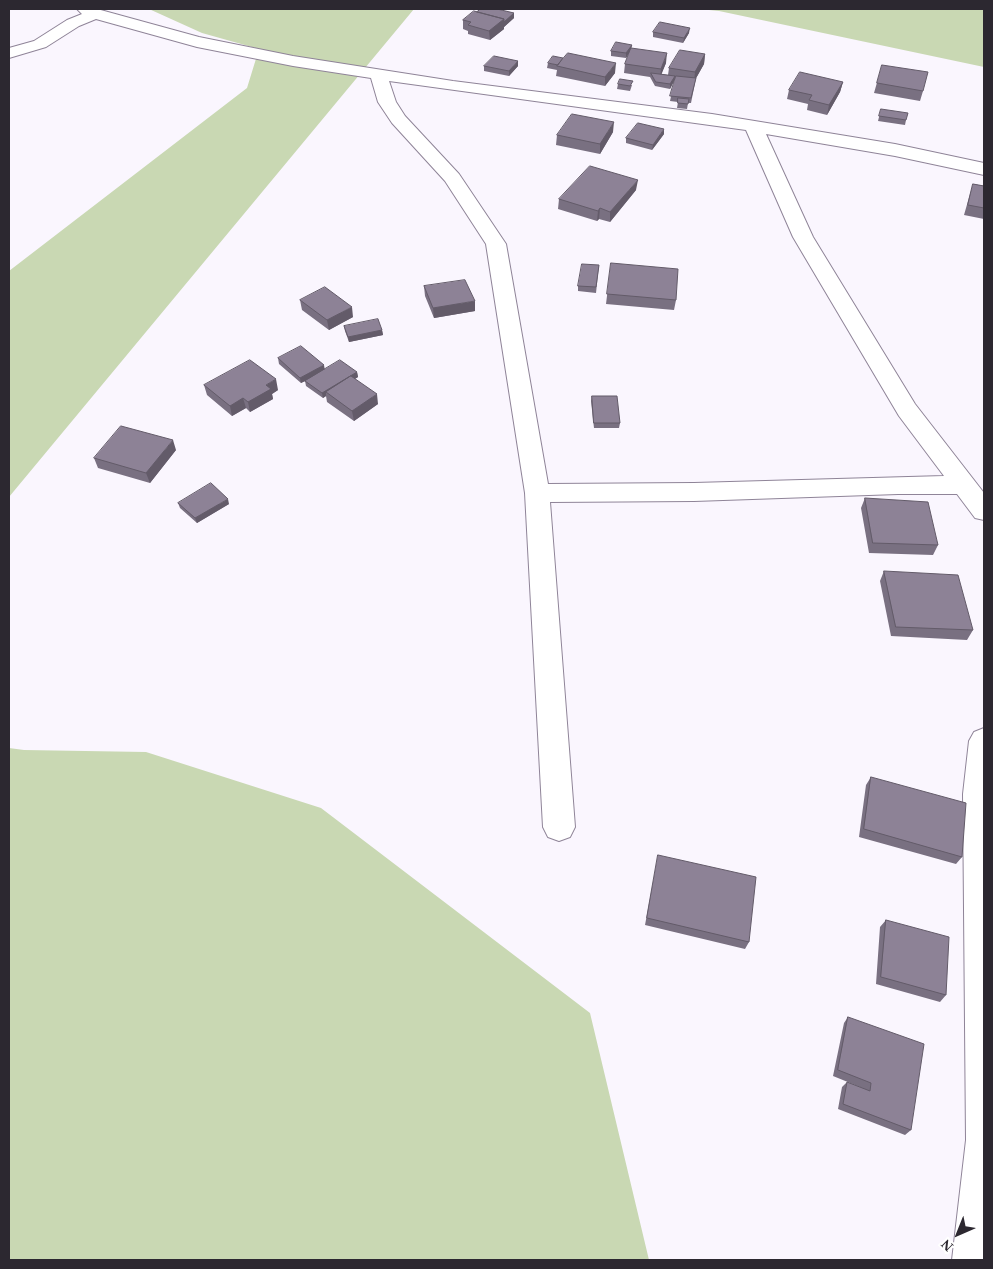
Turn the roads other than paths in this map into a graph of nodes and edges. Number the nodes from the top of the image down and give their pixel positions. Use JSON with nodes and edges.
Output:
{"nodes":[{"id":1,"x":90,"y":11,"type":"edge"},
{"id":2,"x":9,"y":53,"type":"edge"},
{"id":3,"x":378,"y":74,"type":"junction"},
{"id":4,"x":754,"y":127,"type":"junction"},
{"id":5,"x":984,"y":169,"type":"edge"},
{"id":6,"x":964,"y":485,"type":"junction"},
{"id":7,"x":538,"y":493,"type":"junction"},
{"id":8,"x":984,"y":511,"type":"edge"},
{"id":9,"x":984,"y":741,"type":"edge"},
{"id":10,"x":982,"y":782,"type":"edge"},
{"id":11,"x":559,"y":827,"type":"dead end"},
{"id":12,"x":972,"y":1260,"type":"edge"}],
"edges":[{"from":1,"to":2,"type":"street"},
{"from":1,"to":3,"type":"street"},
{"from":3,"to":4,"type":"street"},
{"from":3,"to":7,"type":"street"},
{"from":4,"to":5,"type":"street"},
{"from":4,"to":6,"type":"street"},
{"from":6,"to":7,"type":"street"},
{"from":6,"to":8,"type":"street"},
{"from":7,"to":11,"type":"street"},
{"from":9,"to":10,"type":"street"},
{"from":10,"to":12,"type":"street"}]}
